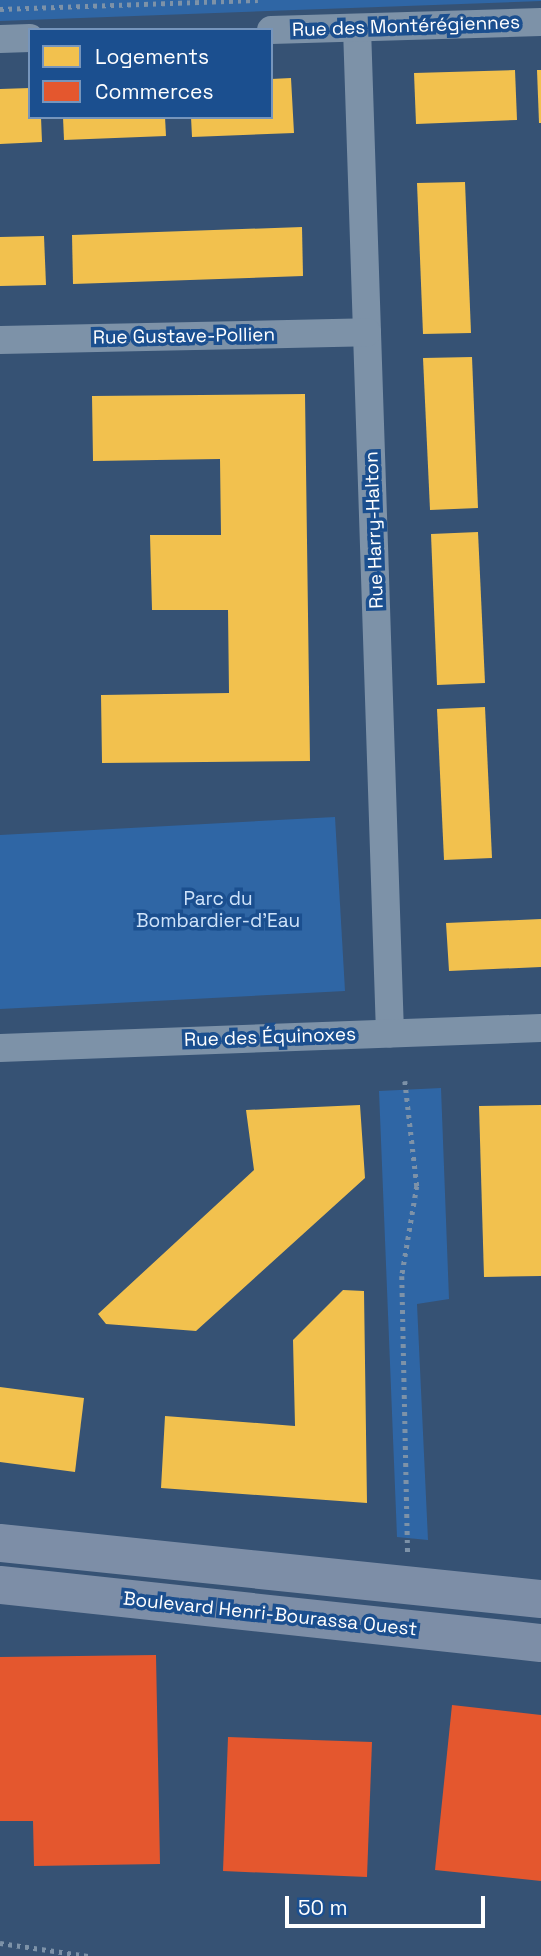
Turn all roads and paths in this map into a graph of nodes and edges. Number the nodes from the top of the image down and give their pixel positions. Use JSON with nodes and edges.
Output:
{"nodes":[{"id":1,"x":258,"y":0,"type":"edge"},
{"id":2,"x":0,"y":9,"type":"edge"},
{"id":3,"x":541,"y":22,"type":"edge"},
{"id":4,"x":357,"y":27,"type":"junction"},
{"id":5,"x":273,"y":30,"type":"edge"},
{"id":6,"x":28,"y":38,"type":"edge"},
{"id":7,"x":0,"y":39,"type":"edge"},
{"id":8,"x":367,"y":332,"type":"junction"},
{"id":9,"x":0,"y":340,"type":"edge"},
{"id":10,"x":541,"y":1028,"type":"edge"},
{"id":11,"x":390,"y":1032,"type":"junction"},
{"id":12,"x":0,"y":1048,"type":"edge"},
{"id":13,"x":405,"y":1081,"type":"dead end"},
{"id":14,"x":0,"y":1543,"type":"edge"},
{"id":15,"x":408,"y":1559,"type":"dead end"},
{"id":16,"x":0,"y":1585,"type":"edge"},
{"id":17,"x":541,"y":1599,"type":"edge"},
{"id":18,"x":541,"y":1643,"type":"edge"},
{"id":19,"x":0,"y":1943,"type":"edge"},
{"id":20,"x":88,"y":1956,"type":"edge"}],
"edges":[{"from":1,"to":2,"type":"path"},
{"from":3,"to":4,"type":"street","name":"Rue des Montérégiennes"},
{"from":4,"to":5,"type":"street","name":"Rue des Montérégiennes"},
{"from":4,"to":8,"type":"street","name":"Rue Harry-Halton"},
{"from":6,"to":7,"type":"street"},
{"from":8,"to":9,"type":"street","name":"Rue Gustave-Pollien"},
{"from":8,"to":11,"type":"street","name":"Rue Harry-Halton"},
{"from":10,"to":11,"type":"street","name":"Rue des Équinoxes"},
{"from":11,"to":12,"type":"street","name":"Rue des Équinoxes"},
{"from":13,"to":15,"type":"path"},
{"from":14,"to":17,"type":"main road"},
{"from":16,"to":18,"type":"main road","name":"Boulevard Henri-Bourassa Ouest"},
{"from":19,"to":20,"type":"path"}]}
